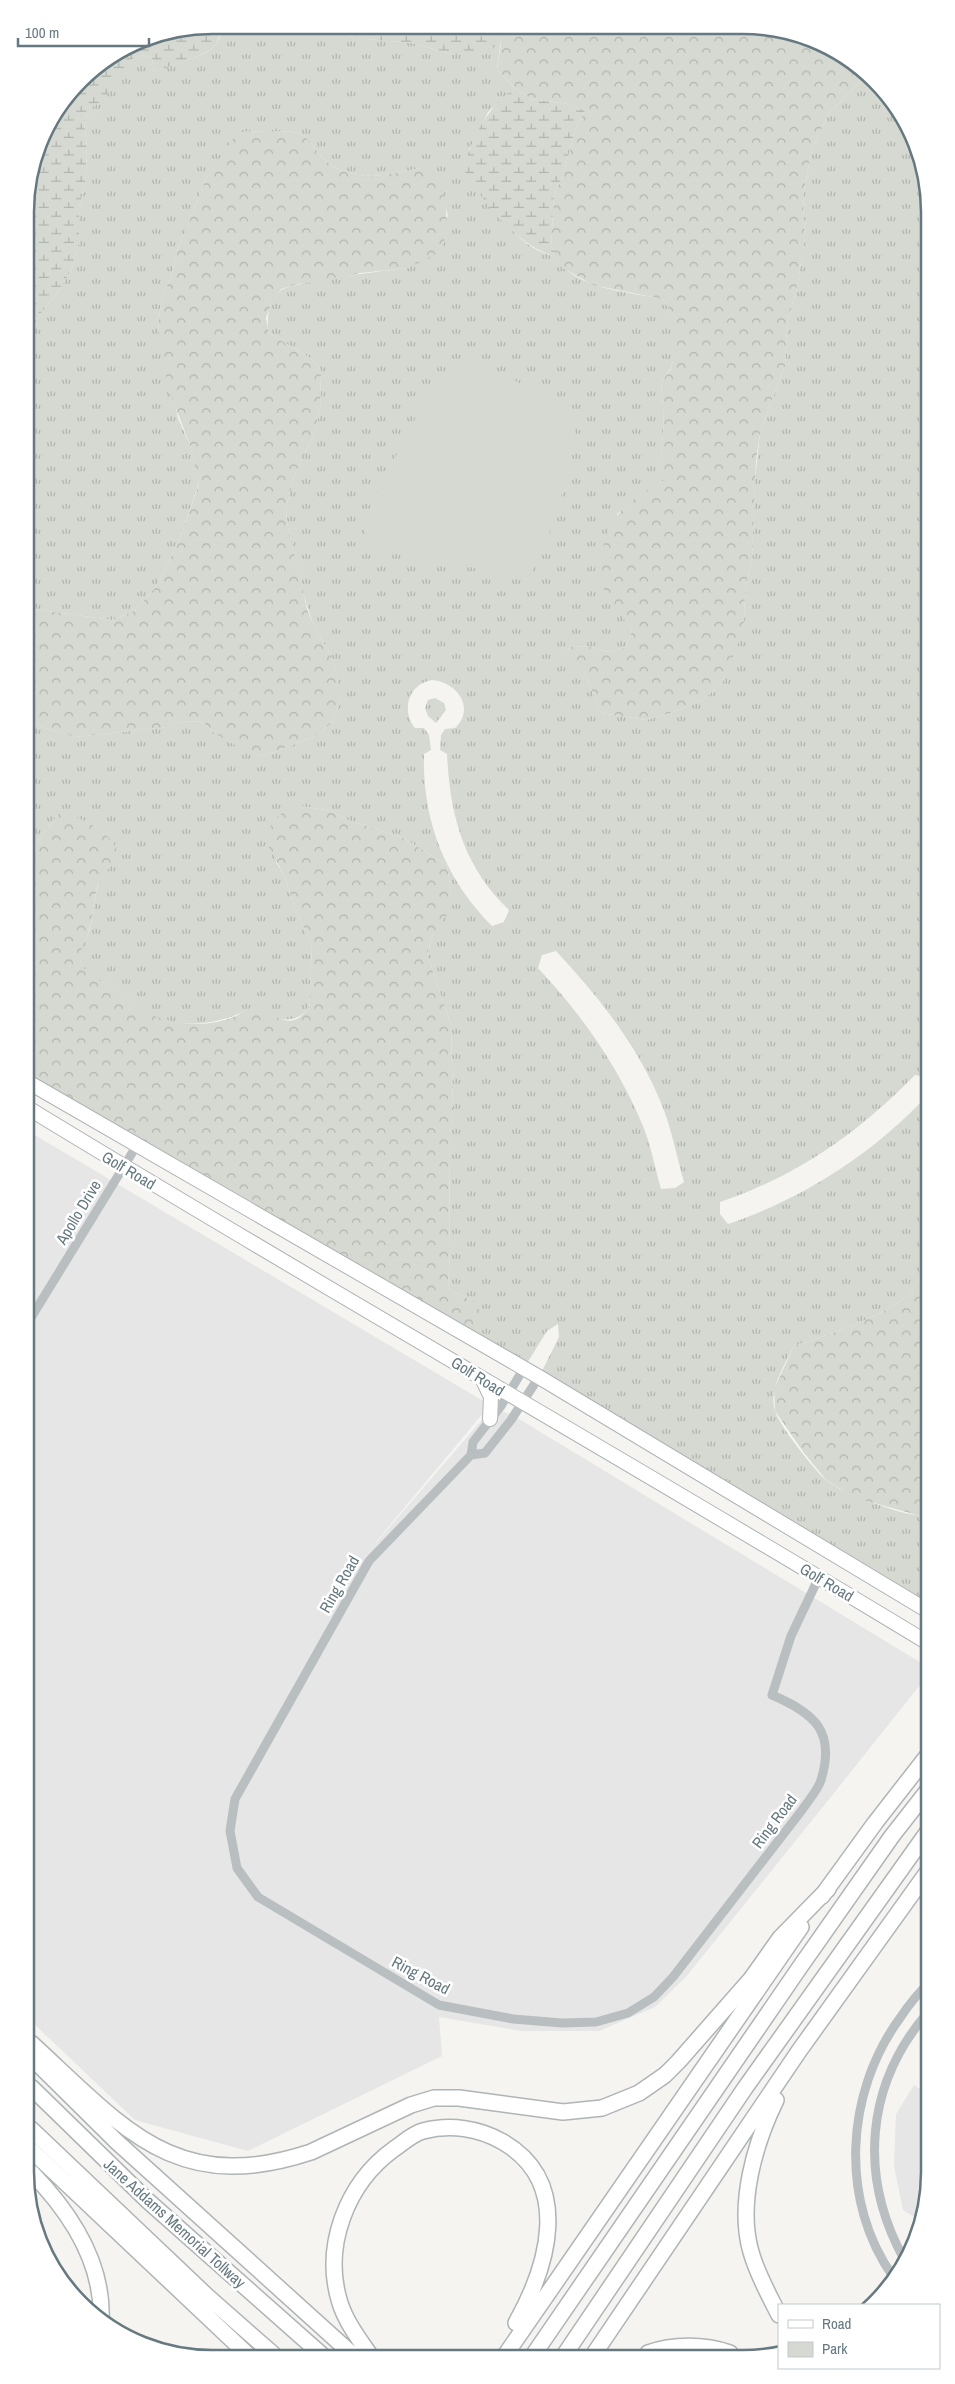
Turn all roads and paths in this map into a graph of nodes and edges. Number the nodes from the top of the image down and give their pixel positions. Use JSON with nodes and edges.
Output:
{"nodes":[{"id":1,"x":34,"y":1085,"type":"edge"},
{"id":2,"x":34,"y":1112,"type":"edge"},
{"id":3,"x":137,"y":1145,"type":"junction"},
{"id":4,"x":124,"y":1166,"type":"junction"},
{"id":5,"x":34,"y":1313,"type":"edge"},
{"id":6,"x":524,"y":1368,"type":"junction"},
{"id":7,"x":539,"y":1376,"type":"junction"},
{"id":8,"x":482,"y":1379,"type":"junction"},
{"id":9,"x":507,"y":1394,"type":"junction"},
{"id":10,"x":522,"y":1403,"type":"junction"},
{"id":11,"x":490,"y":1419,"type":"junction"},
{"id":12,"x":470,"y":1455,"type":"junction"},
{"id":13,"x":819,"y":1577,"type":"junction"},
{"id":14,"x":921,"y":1607,"type":"edge"},
{"id":15,"x":921,"y":1639,"type":"edge"},
{"id":16,"x":921,"y":1764,"type":"edge"},
{"id":17,"x":921,"y":1799,"type":"edge"},
{"id":18,"x":921,"y":1841,"type":"edge"},
{"id":19,"x":921,"y":1881,"type":"edge"},
{"id":20,"x":828,"y":1889,"type":"junction"},
{"id":21,"x":921,"y":1992,"type":"edge"},
{"id":22,"x":921,"y":2020,"type":"edge"},
{"id":23,"x":34,"y":2046,"type":"edge"},
{"id":24,"x":800,"y":2051,"type":"junction"},
{"id":25,"x":34,"y":2060,"type":"edge"},
{"id":26,"x":34,"y":2090,"type":"edge"},
{"id":27,"x":34,"y":2132,"type":"edge"},
{"id":28,"x":34,"y":2153,"type":"edge"},
{"id":29,"x":34,"y":2176,"type":"edge"},
{"id":30,"x":902,"y":2254,"type":"edge"},
{"id":31,"x":891,"y":2272,"type":"edge"},
{"id":32,"x":100,"y":2312,"type":"edge"},
{"id":33,"x":778,"y":2313,"type":"edge"},
{"id":34,"x":243,"y":2350,"type":"edge"},
{"id":35,"x":268,"y":2350,"type":"edge"},
{"id":36,"x":316,"y":2350,"type":"edge"},
{"id":37,"x":347,"y":2350,"type":"edge"},
{"id":38,"x":367,"y":2350,"type":"edge"},
{"id":39,"x":502,"y":2350,"type":"edge"},
{"id":40,"x":509,"y":2350,"type":"edge"},
{"id":41,"x":537,"y":2350,"type":"edge"},
{"id":42,"x":568,"y":2350,"type":"edge"},
{"id":43,"x":597,"y":2350,"type":"edge"},
{"id":44,"x":660,"y":2350,"type":"edge"},
{"id":45,"x":715,"y":2350,"type":"edge"}],
"edges":[{"from":1,"to":3,"type":"main road","name":"Golf Road"},
{"from":2,"to":4,"type":"main road","name":"Golf Road"},
{"from":3,"to":4,"type":"street","name":"Apollo Drive"},
{"from":3,"to":6,"type":"main road","name":"Golf Road"},
{"from":4,"to":5,"type":"street","name":"Apollo Drive"},
{"from":4,"to":8,"type":"main road","name":"Golf Road"},
{"from":6,"to":7,"type":"main road","name":"Golf Road"},
{"from":6,"to":9,"type":"street","name":"Ring Road"},
{"from":7,"to":10,"type":"street","name":"Ring Road"},
{"from":7,"to":14,"type":"main road","name":"Golf Road"},
{"from":8,"to":9,"type":"main road","name":"Golf Road"},
{"from":8,"to":11,"type":"main road"},
{"from":9,"to":10,"type":"main road","name":"Golf Road"},
{"from":9,"to":11,"type":"street","name":"Ring Road"},
{"from":10,"to":12,"type":"street","name":"Ring Road"},
{"from":10,"to":13,"type":"main road","name":"Golf Road"},
{"from":11,"to":12,"type":"street","name":"Ring Road"},
{"from":12,"to":13,"type":"street","name":"Ring Road"},
{"from":13,"to":15,"type":"main road","name":"Golf Road"},
{"from":16,"to":20,"type":"highway"},
{"from":17,"to":41,"type":"highway"},
{"from":18,"to":42,"type":"highway"},
{"from":19,"to":24,"type":"highway"},
{"from":20,"to":23,"type":"highway"},
{"from":20,"to":40,"type":"highway"},
{"from":21,"to":31,"type":"street"},
{"from":22,"to":30,"type":"street"},
{"from":24,"to":33,"type":"highway"},
{"from":24,"to":43,"type":"highway"},
{"from":25,"to":37,"type":"highway"},
{"from":26,"to":36,"type":"highway","name":"Jane Addams Memorial Tollway"},
{"from":27,"to":35,"type":"highway","name":"Jane Addams Memorial Tollway"},
{"from":28,"to":34,"type":"highway"},
{"from":29,"to":32,"type":"highway"},
{"from":38,"to":39,"type":"highway"},
{"from":44,"to":45,"type":"highway"}]}
